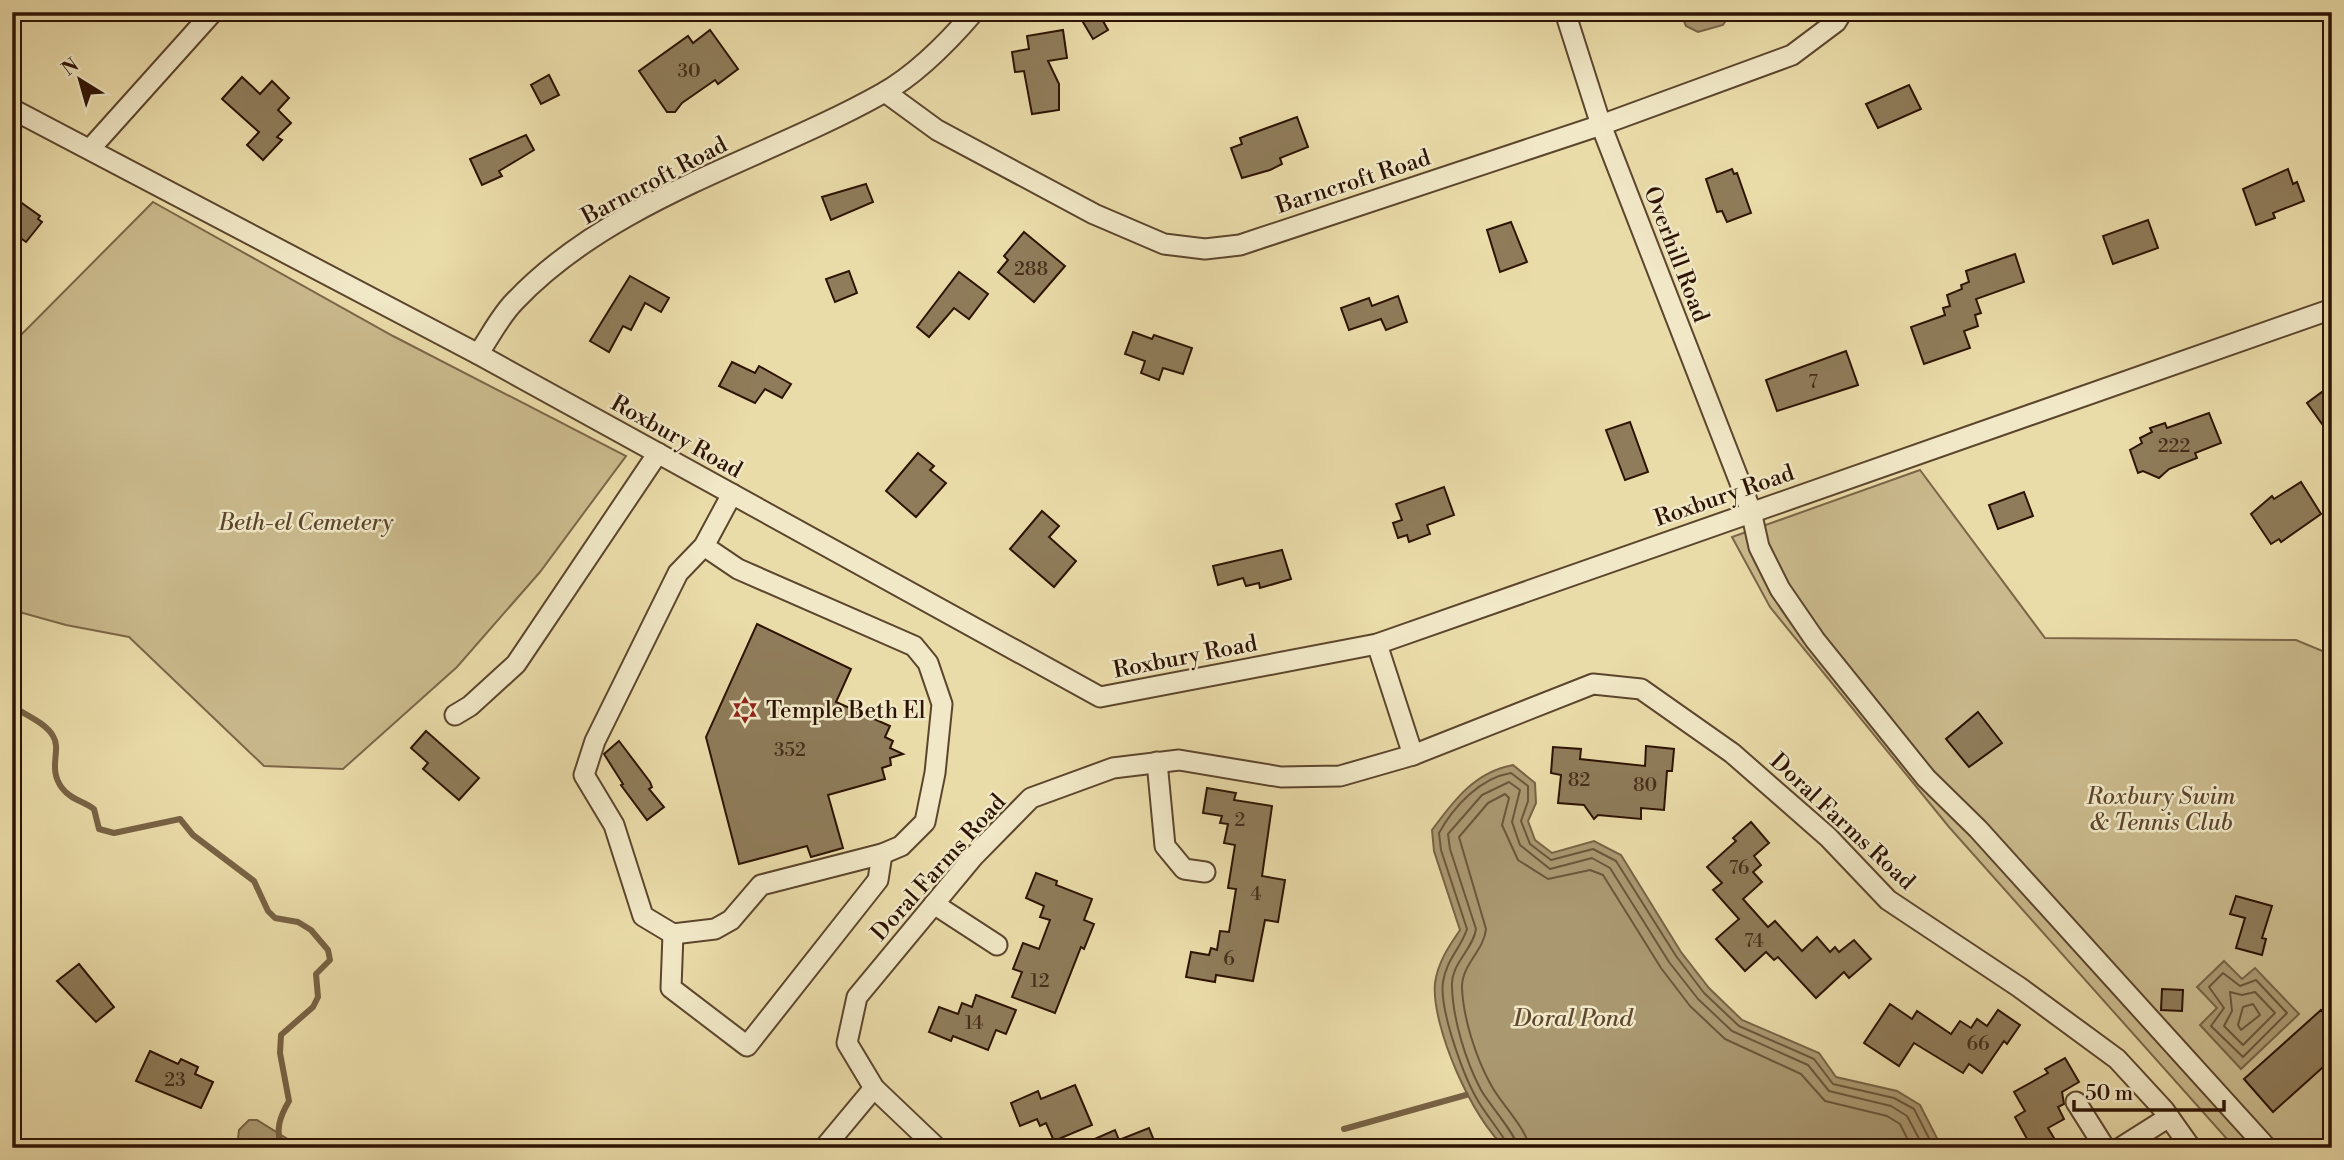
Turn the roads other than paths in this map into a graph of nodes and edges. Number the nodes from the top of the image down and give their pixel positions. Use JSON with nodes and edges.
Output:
{"nodes":[{"id":1,"x":213,"y":12,"type":"edge"},
{"id":2,"x":974,"y":12,"type":"edge"},
{"id":3,"x":1565,"y":12,"type":"edge"},
{"id":4,"x":1842,"y":12,"type":"edge"},
{"id":5,"x":885,"y":92,"type":"junction"},
{"id":6,"x":12,"y":109,"type":"edge"},
{"id":7,"x":1601,"y":125,"type":"junction"},
{"id":8,"x":90,"y":149,"type":"junction"},
{"id":9,"x":2332,"y":309,"type":"edge"},
{"id":10,"x":478,"y":354,"type":"junction"},
{"id":11,"x":658,"y":453,"type":"junction"},
{"id":12,"x":732,"y":494,"type":"junction"},
{"id":13,"x":1751,"y":511,"type":"junction"},
{"id":14,"x":704,"y":546,"type":"junction"},
{"id":15,"x":1377,"y":644,"type":"junction"},
{"id":16,"x":455,"y":715,"type":"dead end"},
{"id":17,"x":1413,"y":755,"type":"junction"},
{"id":18,"x":1157,"y":762,"type":"junction"},
{"id":19,"x":882,"y":853,"type":"junction"},
{"id":20,"x":1205,"y":872,"type":"dead end"},
{"id":21,"x":934,"y":904,"type":"junction"},
{"id":22,"x":673,"y":934,"type":"junction"},
{"id":23,"x":997,"y":945,"type":"dead end"},
{"id":24,"x":874,"y":1088,"type":"junction"},
{"id":25,"x":2076,"y":1102,"type":"dead end"},
{"id":26,"x":2169,"y":1117,"type":"junction"},
{"id":27,"x":824,"y":1148,"type":"edge"},
{"id":28,"x":936,"y":1148,"type":"edge"},
{"id":29,"x":2105,"y":1148,"type":"edge"},
{"id":30,"x":2120,"y":1148,"type":"edge"},
{"id":31,"x":2191,"y":1148,"type":"edge"},
{"id":32,"x":2267,"y":1148,"type":"edge"}],
"edges":[{"from":1,"to":8,"type":"street"},
{"from":2,"to":5,"type":"street","name":"Barncroft Road"},
{"from":3,"to":7,"type":"street","name":"Overhill Road"},
{"from":4,"to":7,"type":"street","name":"Barncroft Road"},
{"from":5,"to":7,"type":"street","name":"Barncroft Road"},
{"from":5,"to":10,"type":"street","name":"Barncroft Road"},
{"from":6,"to":8,"type":"street","name":"Roxbury Road"},
{"from":7,"to":13,"type":"street","name":"Overhill Road"},
{"from":8,"to":10,"type":"street","name":"Roxbury Road"},
{"from":9,"to":13,"type":"street","name":"Roxbury Road"},
{"from":10,"to":11,"type":"street","name":"Roxbury Road"},
{"from":11,"to":12,"type":"street","name":"Roxbury Road"},
{"from":11,"to":16,"type":"street"},
{"from":12,"to":14,"type":"street"},
{"from":12,"to":15,"type":"street","name":"Roxbury Road"},
{"from":13,"to":15,"type":"street","name":"Roxbury Road"},
{"from":13,"to":32,"type":"street","name":"Overhill Road"},
{"from":14,"to":19,"type":"street"},
{"from":14,"to":22,"type":"street"},
{"from":15,"to":17,"type":"street"},
{"from":17,"to":18,"type":"street","name":"Doral Farms Road"},
{"from":17,"to":26,"type":"street","name":"Doral Farms Road"},
{"from":18,"to":20,"type":"street"},
{"from":18,"to":21,"type":"street","name":"Doral Farms Road"},
{"from":19,"to":22,"type":"street"},
{"from":19,"to":22,"type":"street"},
{"from":21,"to":23,"type":"street"},
{"from":21,"to":24,"type":"street","name":"Doral Farms Road"},
{"from":24,"to":27,"type":"street"},
{"from":24,"to":28,"type":"street","name":"Doral Farms Road"},
{"from":25,"to":29,"type":"street"},
{"from":26,"to":30,"type":"street"},
{"from":26,"to":31,"type":"street","name":"Doral Farms Road"}]}
